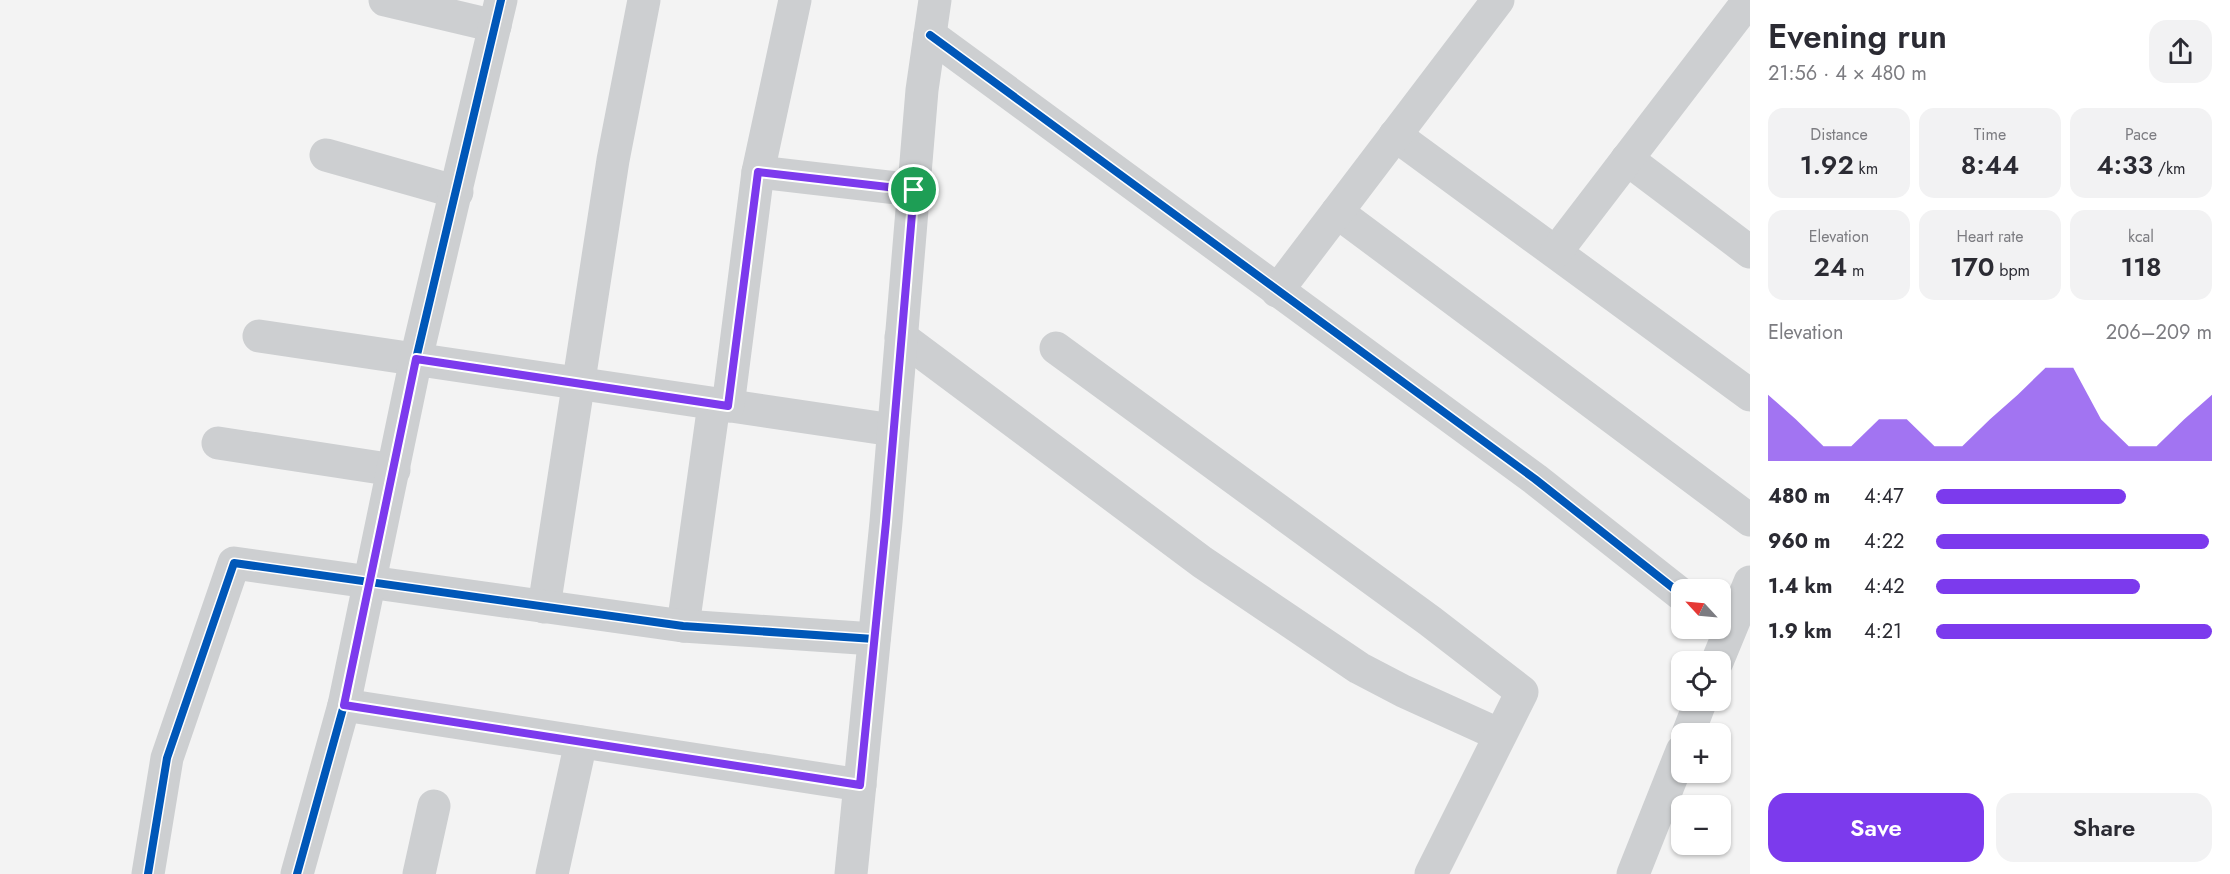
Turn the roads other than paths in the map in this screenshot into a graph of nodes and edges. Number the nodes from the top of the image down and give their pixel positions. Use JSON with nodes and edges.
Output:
{"nodes":[{"id":1,"x":385,"y":0,"type":"edge"},
{"id":2,"x":644,"y":0,"type":"edge"},
{"id":3,"x":795,"y":0,"type":"edge"},
{"id":4,"x":935,"y":0,"type":"edge"},
{"id":5,"x":1497,"y":0,"type":"edge"},
{"id":6,"x":1749,"y":0,"type":"edge"},
{"id":7,"x":498,"y":13,"type":"edge"},
{"id":8,"x":930,"y":35,"type":"junction"},
{"id":9,"x":1395,"y":135,"type":"junction"},
{"id":10,"x":326,"y":155,"type":"dead end"},
{"id":11,"x":1627,"y":159,"type":"junction"},
{"id":12,"x":758,"y":172,"type":"junction"},
{"id":13,"x":914,"y":190,"type":"junction"},
{"id":14,"x":457,"y":192,"type":"junction"},
{"id":15,"x":1337,"y":212,"type":"junction"},
{"id":16,"x":1556,"y":252,"type":"junction"},
{"id":17,"x":1750,"y":252,"type":"edge"},
{"id":18,"x":1277,"y":291,"type":"junction"},
{"id":19,"x":259,"y":336,"type":"dead end"},
{"id":20,"x":901,"y":337,"type":"junction"},
{"id":21,"x":1056,"y":348,"type":"dead end"},
{"id":22,"x":416,"y":359,"type":"junction"},
{"id":23,"x":578,"y":382,"type":"junction"},
{"id":24,"x":1750,"y":394,"type":"edge"},
{"id":25,"x":721,"y":405,"type":"junction"},
{"id":26,"x":894,"y":430,"type":"junction"},
{"id":27,"x":218,"y":443,"type":"dead end"},
{"id":28,"x":394,"y":470,"type":"junction"},
{"id":29,"x":1750,"y":520,"type":"edge"},
{"id":30,"x":370,"y":582,"type":"junction"},
{"id":31,"x":1750,"y":582,"type":"edge"},
{"id":32,"x":1671,"y":586,"type":"edge"},
{"id":33,"x":544,"y":607,"type":"junction"},
{"id":34,"x":683,"y":626,"type":"junction"},
{"id":35,"x":874,"y":639,"type":"junction"},
{"id":36,"x":1729,"y":642,"type":"edge"},
{"id":37,"x":344,"y":705,"type":"junction"},
{"id":38,"x":1500,"y":735,"type":"junction"},
{"id":39,"x":581,"y":742,"type":"junction"},
{"id":40,"x":1671,"y":779,"type":"edge"},
{"id":41,"x":860,"y":785,"type":"junction"},
{"id":42,"x":434,"y":806,"type":"dead end"},
{"id":43,"x":148,"y":874,"type":"edge"},
{"id":44,"x":297,"y":874,"type":"edge"},
{"id":45,"x":419,"y":874,"type":"edge"},
{"id":46,"x":552,"y":874,"type":"edge"},
{"id":47,"x":851,"y":874,"type":"edge"},
{"id":48,"x":1431,"y":874,"type":"edge"},
{"id":49,"x":1633,"y":874,"type":"edge"}],
"edges":[{"from":1,"to":7,"type":"street"},
{"from":2,"to":23,"type":"street"},
{"from":3,"to":12,"type":"street"},
{"from":4,"to":8,"type":"street"},
{"from":5,"to":9,"type":"street"},
{"from":6,"to":11,"type":"street"},
{"from":7,"to":14,"type":"street"},
{"from":8,"to":13,"type":"street"},
{"from":8,"to":18,"type":"street"},
{"from":9,"to":15,"type":"street"},
{"from":9,"to":16,"type":"street"},
{"from":10,"to":14,"type":"street"},
{"from":11,"to":16,"type":"street"},
{"from":11,"to":17,"type":"street"},
{"from":12,"to":13,"type":"street"},
{"from":12,"to":25,"type":"street"},
{"from":13,"to":20,"type":"street"},
{"from":14,"to":22,"type":"street"},
{"from":15,"to":18,"type":"street"},
{"from":15,"to":29,"type":"street"},
{"from":16,"to":24,"type":"street"},
{"from":18,"to":32,"type":"street"},
{"from":19,"to":22,"type":"street"},
{"from":20,"to":26,"type":"street"},
{"from":20,"to":38,"type":"street"},
{"from":21,"to":38,"type":"street"},
{"from":22,"to":23,"type":"street"},
{"from":22,"to":28,"type":"street"},
{"from":23,"to":25,"type":"street"},
{"from":23,"to":33,"type":"street"},
{"from":25,"to":26,"type":"street"},
{"from":25,"to":34,"type":"street"},
{"from":26,"to":35,"type":"street"},
{"from":27,"to":28,"type":"street"},
{"from":28,"to":30,"type":"street"},
{"from":30,"to":33,"type":"street"},
{"from":30,"to":37,"type":"street"},
{"from":30,"to":43,"type":"street"},
{"from":31,"to":36,"type":"street"},
{"from":33,"to":34,"type":"street"},
{"from":34,"to":35,"type":"street"},
{"from":35,"to":41,"type":"street"},
{"from":37,"to":39,"type":"street"},
{"from":37,"to":44,"type":"street"},
{"from":38,"to":48,"type":"street"},
{"from":39,"to":41,"type":"street"},
{"from":39,"to":46,"type":"street"},
{"from":40,"to":49,"type":"street"},
{"from":41,"to":47,"type":"street"},
{"from":42,"to":45,"type":"street"}]}
